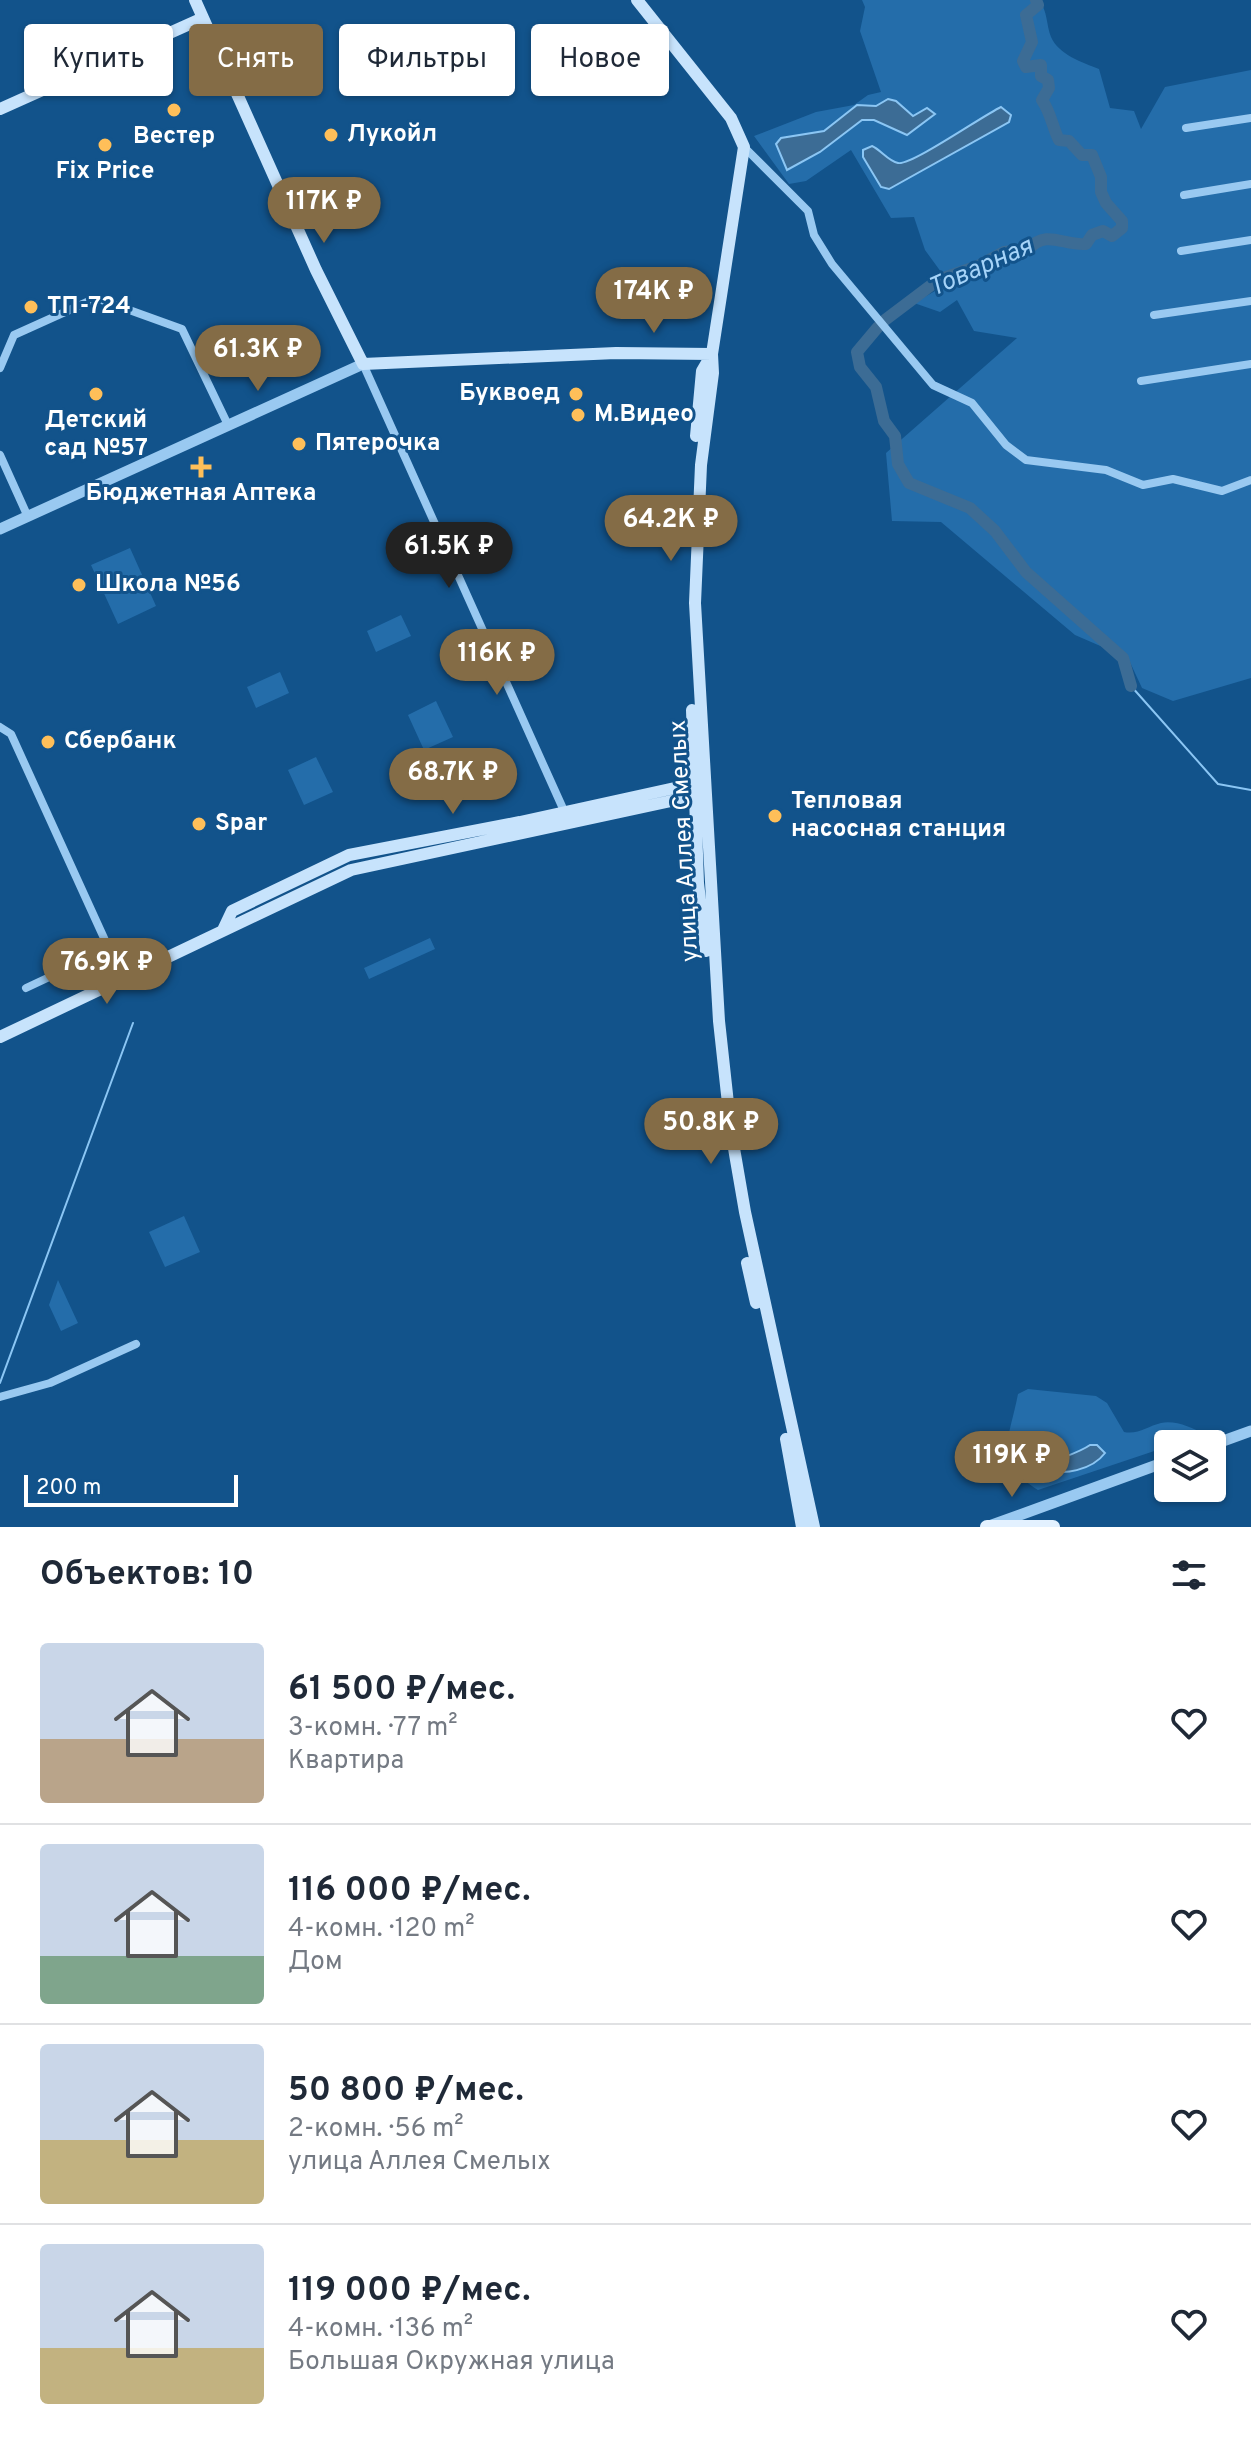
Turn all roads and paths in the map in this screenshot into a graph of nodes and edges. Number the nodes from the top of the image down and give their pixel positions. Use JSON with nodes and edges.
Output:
{"nodes":[{"id":1,"x":195,"y":0,"type":"edge"},
{"id":2,"x":637,"y":0,"type":"edge"},
{"id":3,"x":203,"y":18,"type":"junction"},
{"id":4,"x":0,"y":109,"type":"edge"},
{"id":5,"x":1251,"y":118,"type":"edge"},
{"id":6,"x":1186,"y":128,"type":"dead end"},
{"id":7,"x":744,"y":147,"type":"junction"},
{"id":8,"x":1251,"y":184,"type":"edge"},
{"id":9,"x":1184,"y":195,"type":"dead end"},
{"id":10,"x":1251,"y":240,"type":"edge"},
{"id":11,"x":1181,"y":251,"type":"dead end"},
{"id":12,"x":1251,"y":301,"type":"edge"},
{"id":13,"x":1154,"y":315,"type":"dead end"},
{"id":14,"x":712,"y":354,"type":"junction"},
{"id":15,"x":363,"y":364,"type":"junction"},
{"id":16,"x":1251,"y":364,"type":"edge"},
{"id":17,"x":0,"y":368,"type":"edge"},
{"id":18,"x":1141,"y":381,"type":"dead end"},
{"id":19,"x":228,"y":425,"type":"junction"},
{"id":20,"x":0,"y":455,"type":"edge"},
{"id":21,"x":1249,"y":480,"type":"edge"},
{"id":22,"x":28,"y":517,"type":"junction"},
{"id":23,"x":0,"y":528,"type":"edge"},
{"id":24,"x":0,"y":727,"type":"edge"},
{"id":25,"x":700,"y":788,"type":"junction"},
{"id":26,"x":565,"y":813,"type":"junction"},
{"id":27,"x":521,"y":828,"type":"junction"},
{"id":28,"x":109,"y":949,"type":"junction"},
{"id":29,"x":123,"y":979,"type":"junction"},
{"id":30,"x":26,"y":988,"type":"dead end"},
{"id":31,"x":0,"y":1037,"type":"edge"},
{"id":32,"x":136,"y":1344,"type":"dead end"},
{"id":33,"x":1,"y":1397,"type":"edge"},
{"id":34,"x":1251,"y":1431,"type":"edge"},
{"id":35,"x":1226,"y":1440,"type":"edge"},
{"id":36,"x":1154,"y":1466,"type":"edge"},
{"id":37,"x":1049,"y":1504,"type":"junction"},
{"id":38,"x":802,"y":1527,"type":"edge"},
{"id":39,"x":814,"y":1527,"type":"edge"},
{"id":40,"x":987,"y":1527,"type":"edge"},
{"id":41,"x":1052,"y":1527,"type":"edge"}],
"edges":[{"from":1,"to":3,"type":"main road"},
{"from":2,"to":7,"type":"main road"},
{"from":3,"to":4,"type":"main road"},
{"from":3,"to":15,"type":"main road"},
{"from":5,"to":6,"type":"street"},
{"from":7,"to":14,"type":"main road","name":"улица Аллея Смелых"},
{"from":7,"to":21,"type":"street"},
{"from":8,"to":9,"type":"street"},
{"from":10,"to":11,"type":"street"},
{"from":12,"to":13,"type":"street"},
{"from":14,"to":15,"type":"main road"},
{"from":14,"to":25,"type":"main road","name":"улица Аллея Смелых"},
{"from":15,"to":19,"type":"street"},
{"from":15,"to":26,"type":"street"},
{"from":16,"to":18,"type":"street"},
{"from":17,"to":19,"type":"street"},
{"from":19,"to":22,"type":"street"},
{"from":20,"to":22,"type":"street"},
{"from":22,"to":23,"type":"street"},
{"from":24,"to":28,"type":"street"},
{"from":25,"to":26,"type":"main road"},
{"from":25,"to":27,"type":"main road"},
{"from":25,"to":38,"type":"main road"},
{"from":25,"to":39,"type":"main road","name":"улица Аллея Смелых"},
{"from":26,"to":27,"type":"main road"},
{"from":27,"to":29,"type":"main road"},
{"from":28,"to":29,"type":"street"},
{"from":28,"to":30,"type":"street"},
{"from":29,"to":31,"type":"main road"},
{"from":32,"to":33,"type":"street"},
{"from":34,"to":35,"type":"street"},
{"from":36,"to":37,"type":"street"},
{"from":37,"to":40,"type":"street"},
{"from":37,"to":41,"type":"street"},
{"from":40,"to":41,"type":"main road"}]}
